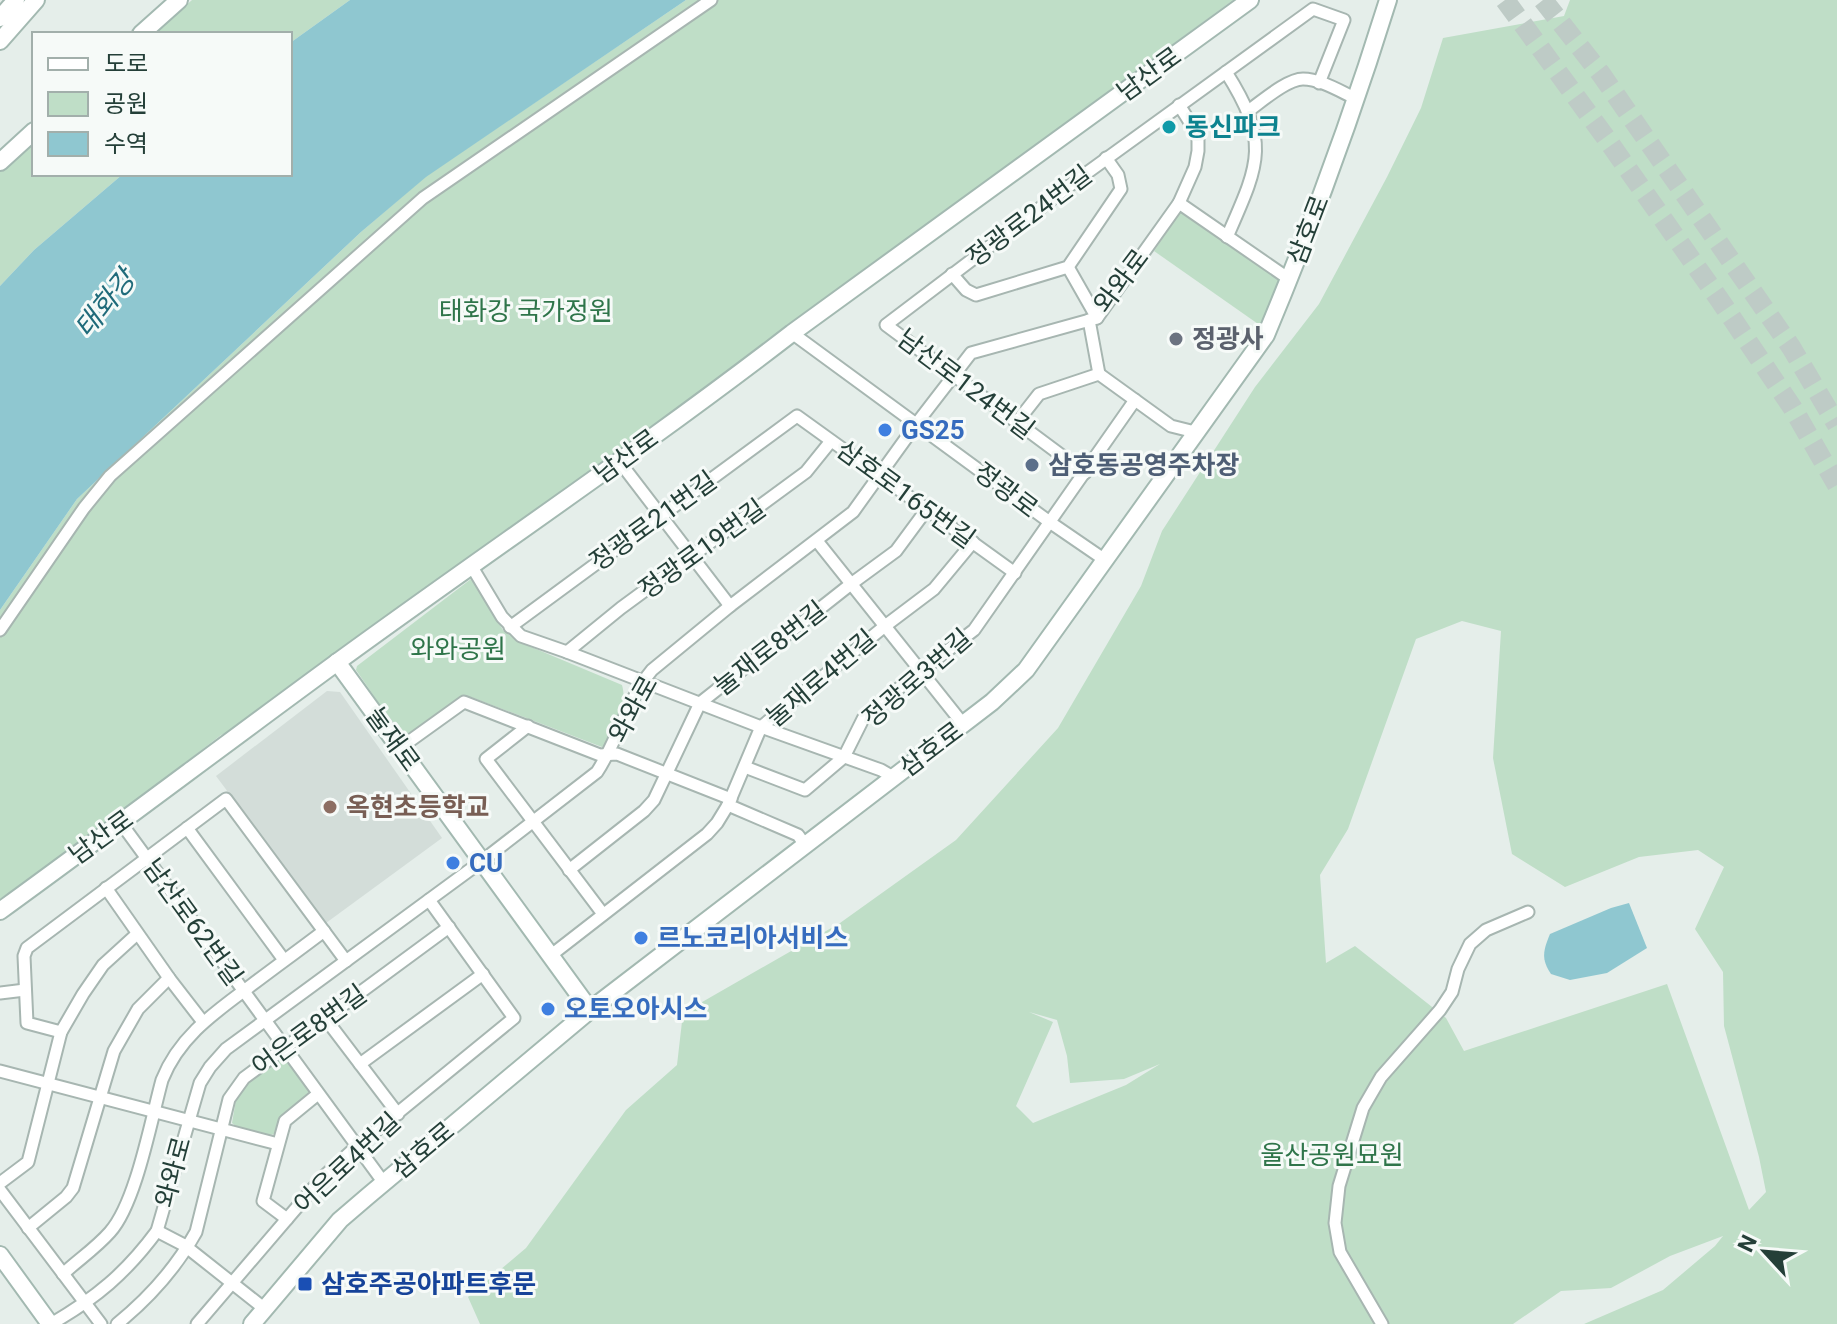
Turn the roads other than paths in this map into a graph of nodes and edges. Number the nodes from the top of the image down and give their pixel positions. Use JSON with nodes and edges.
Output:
{"nodes":[{"id":1,"x":16,"y":0,"type":"edge"},
{"id":2,"x":36,"y":0,"type":"edge"},
{"id":3,"x":179,"y":0,"type":"edge"},
{"id":4,"x":711,"y":0,"type":"edge"},
{"id":5,"x":1250,"y":0,"type":"edge"},
{"id":6,"x":1388,"y":0,"type":"edge"},
{"id":7,"x":0,"y":18,"type":"edge"},
{"id":8,"x":143,"y":32,"type":"edge"},
{"id":9,"x":0,"y":41,"type":"edge"},
{"id":10,"x":1226,"y":72,"type":"junction"},
{"id":11,"x":1319,"y":83,"type":"junction"},
{"id":12,"x":1357,"y":99,"type":"junction"},
{"id":13,"x":1179,"y":105,"type":"junction"},
{"id":14,"x":1248,"y":111,"type":"junction"},
{"id":15,"x":32,"y":133,"type":"edge"},
{"id":16,"x":1106,"y":158,"type":"junction"},
{"id":17,"x":0,"y":162,"type":"edge"},
{"id":18,"x":1179,"y":203,"type":"junction"},
{"id":19,"x":1227,"y":237,"type":"junction"},
{"id":20,"x":1068,"y":267,"type":"junction"},
{"id":21,"x":952,"y":274,"type":"junction"},
{"id":22,"x":1289,"y":279,"type":"junction"},
{"id":23,"x":1093,"y":319,"type":"junction"},
{"id":24,"x":886,"y":325,"type":"joint"},
{"id":25,"x":792,"y":333,"type":"junction"},
{"id":26,"x":953,"y":374,"type":"junction"},
{"id":27,"x":1099,"y":374,"type":"junction"},
{"id":28,"x":1135,"y":400,"type":"junction"},
{"id":29,"x":797,"y":416,"type":"joint"},
{"id":30,"x":1017,"y":422,"type":"junction"},
{"id":31,"x":917,"y":423,"type":"junction"},
{"id":32,"x":1195,"y":432,"type":"junction"},
{"id":33,"x":831,"y":441,"type":"junction"},
{"id":34,"x":619,"y":461,"type":"junction"},
{"id":35,"x":1085,"y":473,"type":"junction"},
{"id":36,"x":880,"y":476,"type":"junction"},
{"id":37,"x":927,"y":509,"type":"junction"},
{"id":38,"x":661,"y":515,"type":"junction"},
{"id":39,"x":1051,"y":523,"type":"junction"},
{"id":40,"x":817,"y":541,"type":"junction"},
{"id":41,"x":973,"y":542,"type":"junction"},
{"id":42,"x":692,"y":556,"type":"junction"},
{"id":43,"x":1105,"y":560,"type":"junction"},
{"id":44,"x":472,"y":567,"type":"junction"},
{"id":45,"x":1015,"y":573,"type":"junction"},
{"id":46,"x":851,"y":584,"type":"junction"},
{"id":47,"x":730,"y":606,"type":"junction"},
{"id":48,"x":885,"y":626,"type":"junction"},
{"id":49,"x":510,"y":627,"type":"junction"},
{"id":50,"x":0,"y":630,"type":"edge"},
{"id":51,"x":567,"y":652,"type":"junction"},
{"id":52,"x":337,"y":662,"type":"junction"},
{"id":53,"x":920,"y":671,"type":"junction"},
{"id":54,"x":642,"y":681,"type":"junction"},
{"id":55,"x":700,"y":703,"type":"junction"},
{"id":56,"x":963,"y":724,"type":"junction"},
{"id":57,"x":528,"y":726,"type":"junction"},
{"id":58,"x":761,"y":727,"type":"junction"},
{"id":59,"x":400,"y":748,"type":"junction"},
{"id":60,"x":607,"y":755,"type":"junction"},
{"id":61,"x":844,"y":757,"type":"junction"},
{"id":62,"x":745,"y":767,"type":"junction"},
{"id":63,"x":667,"y":774,"type":"junction"},
{"id":64,"x":893,"y":777,"type":"junction"},
{"id":65,"x":729,"y":802,"type":"junction"},
{"id":66,"x":533,"y":822,"type":"junction"},
{"id":67,"x":121,"y":823,"type":"junction"},
{"id":68,"x":187,"y":828,"type":"junction"},
{"id":69,"x":805,"y":845,"type":"junction"},
{"id":70,"x":147,"y":858,"type":"junction"},
{"id":71,"x":482,"y":861,"type":"junction"},
{"id":72,"x":569,"y":870,"type":"junction"},
{"id":73,"x":106,"y":888,"type":"junction"},
{"id":74,"x":429,"y":900,"type":"junction"},
{"id":75,"x":0,"y":911,"type":"edge"},
{"id":76,"x":1528,"y":912,"type":"dead end"},
{"id":77,"x":603,"y":914,"type":"junction"},
{"id":78,"x":449,"y":927,"type":"junction"},
{"id":79,"x":324,"y":931,"type":"junction"},
{"id":80,"x":137,"y":934,"type":"junction"},
{"id":81,"x":550,"y":956,"type":"junction"},
{"id":82,"x":284,"y":960,"type":"junction"},
{"id":83,"x":346,"y":961,"type":"junction"},
{"id":84,"x":483,"y":974,"type":"junction"},
{"id":85,"x":169,"y":978,"type":"junction"},
{"id":86,"x":25,"y":990,"type":"junction"},
{"id":87,"x":244,"y":991,"type":"junction"},
{"id":88,"x":0,"y":993,"type":"edge"},
{"id":89,"x":590,"y":1010,"type":"junction"},
{"id":90,"x":325,"y":1018,"type":"junction"},
{"id":91,"x":265,"y":1021,"type":"junction"},
{"id":92,"x":203,"y":1022,"type":"junction"},
{"id":93,"x":61,"y":1032,"type":"junction"},
{"id":94,"x":285,"y":1048,"type":"junction"},
{"id":95,"x":360,"y":1064,"type":"junction"},
{"id":96,"x":0,"y":1071,"type":"edge"},
{"id":97,"x":48,"y":1083,"type":"junction"},
{"id":98,"x":318,"y":1094,"type":"junction"},
{"id":99,"x":100,"y":1096,"type":"junction"},
{"id":100,"x":154,"y":1111,"type":"junction"},
{"id":101,"x":398,"y":1114,"type":"junction"},
{"id":102,"x":188,"y":1119,"type":"junction"},
{"id":103,"x":223,"y":1130,"type":"junction"},
{"id":104,"x":278,"y":1144,"type":"junction"},
{"id":105,"x":356,"y":1147,"type":"junction"},
{"id":106,"x":0,"y":1183,"type":"edge"},
{"id":107,"x":384,"y":1183,"type":"junction"},
{"id":108,"x":0,"y":1190,"type":"edge"},
{"id":109,"x":287,"y":1219,"type":"junction"},
{"id":110,"x":28,"y":1228,"type":"junction"},
{"id":111,"x":157,"y":1231,"type":"junction"},
{"id":112,"x":188,"y":1247,"type":"junction"},
{"id":113,"x":0,"y":1255,"type":"edge"},
{"id":114,"x":63,"y":1274,"type":"junction"},
{"id":115,"x":232,"y":1283,"type":"junction"},
{"id":116,"x":85,"y":1304,"type":"junction"},
{"id":117,"x":265,"y":1309,"type":"junction"},
{"id":118,"x":50,"y":1324,"type":"edge"},
{"id":119,"x":101,"y":1324,"type":"edge"},
{"id":120,"x":117,"y":1324,"type":"edge"},
{"id":121,"x":197,"y":1324,"type":"edge"},
{"id":122,"x":252,"y":1324,"type":"edge"},
{"id":123,"x":1382,"y":1324,"type":"edge"}],
"edges":[{"from":1,"to":7,"type":"main road"},
{"from":2,"to":9,"type":"main road"},
{"from":3,"to":8,"type":"main road"},
{"from":4,"to":50,"type":"street"},
{"from":5,"to":25,"type":"main road","name":"남산로"},
{"from":6,"to":12,"type":"main road","name":"삼호로"},
{"from":10,"to":11,"type":"street","name":"정광로24번길"},
{"from":10,"to":13,"type":"street","name":"정광로24번길"},
{"from":10,"to":14,"type":"street"},
{"from":11,"to":12,"type":"street"},
{"from":11,"to":14,"type":"street"},
{"from":12,"to":22,"type":"main road","name":"삼호로"},
{"from":13,"to":16,"type":"street","name":"정광로24번길"},
{"from":13,"to":18,"type":"street","name":"와와로"},
{"from":14,"to":19,"type":"street"},
{"from":15,"to":17,"type":"main road"},
{"from":16,"to":20,"type":"street","name":"정광로24번길"},
{"from":16,"to":21,"type":"street","name":"정광로24번길"},
{"from":18,"to":19,"type":"street"},
{"from":18,"to":23,"type":"street","name":"와와로"},
{"from":19,"to":22,"type":"street"},
{"from":20,"to":21,"type":"street","name":"정광로24번길"},
{"from":20,"to":23,"type":"street"},
{"from":21,"to":24,"type":"street","name":"정광로24번길"},
{"from":22,"to":32,"type":"main road","name":"삼호로"},
{"from":23,"to":26,"type":"street","name":"와와로"},
{"from":23,"to":27,"type":"street"},
{"from":24,"to":26,"type":"street","name":"남산로124번길"},
{"from":25,"to":31,"type":"street","name":"정광로"},
{"from":25,"to":34,"type":"main road","name":"남산로"},
{"from":26,"to":30,"type":"street","name":"남산로124번길"},
{"from":26,"to":31,"type":"street","name":"와와로"},
{"from":27,"to":28,"type":"street"},
{"from":27,"to":30,"type":"street"},
{"from":28,"to":32,"type":"street"},
{"from":28,"to":35,"type":"street","name":"정광로3번길"},
{"from":29,"to":33,"type":"street","name":"삼호로165번길"},
{"from":29,"to":38,"type":"street","name":"정광로21번길"},
{"from":30,"to":35,"type":"street","name":"남산로124번길"},
{"from":31,"to":36,"type":"street","name":"와와로"},
{"from":31,"to":39,"type":"street","name":"정광로"},
{"from":32,"to":43,"type":"main road","name":"삼호로"},
{"from":33,"to":36,"type":"street","name":"삼호로165번길"},
{"from":33,"to":42,"type":"street","name":"정광로19번길"},
{"from":34,"to":38,"type":"street"},
{"from":34,"to":44,"type":"main road","name":"남산로"},
{"from":35,"to":39,"type":"street","name":"정광로3번길"},
{"from":36,"to":37,"type":"street","name":"삼호로165번길"},
{"from":36,"to":40,"type":"street","name":"와와로"},
{"from":37,"to":41,"type":"street","name":"삼호로165번길"},
{"from":37,"to":46,"type":"street","name":"눌재로8번길"},
{"from":38,"to":42,"type":"street"},
{"from":38,"to":49,"type":"street","name":"정광로21번길"},
{"from":39,"to":43,"type":"street","name":"정광로"},
{"from":39,"to":45,"type":"street","name":"정광로3번길"},
{"from":40,"to":46,"type":"street"},
{"from":40,"to":47,"type":"street","name":"와와로"},
{"from":41,"to":45,"type":"street","name":"삼호로165번길"},
{"from":41,"to":48,"type":"street","name":"눌재로4번길"},
{"from":42,"to":47,"type":"street"},
{"from":42,"to":51,"type":"street","name":"정광로19번길"},
{"from":43,"to":56,"type":"main road","name":"삼호로"},
{"from":44,"to":49,"type":"street"},
{"from":44,"to":52,"type":"main road","name":"남산로"},
{"from":45,"to":53,"type":"street","name":"정광로3번길"},
{"from":46,"to":48,"type":"street"},
{"from":46,"to":55,"type":"street","name":"눌재로8번길"},
{"from":47,"to":54,"type":"street","name":"와와로"},
{"from":48,"to":53,"type":"street"},
{"from":48,"to":58,"type":"street","name":"눌재로4번길"},
{"from":49,"to":51,"type":"street"},
{"from":51,"to":54,"type":"street"},
{"from":52,"to":59,"type":"main road","name":"눌재로"},
{"from":52,"to":67,"type":"main road","name":"남산로"},
{"from":53,"to":56,"type":"street"},
{"from":53,"to":61,"type":"street","name":"정광로3번길"},
{"from":54,"to":55,"type":"street"},
{"from":54,"to":60,"type":"street","name":"와와로"},
{"from":55,"to":58,"type":"street"},
{"from":55,"to":63,"type":"street","name":"눌재로8번길"},
{"from":56,"to":64,"type":"main road","name":"삼호로"},
{"from":57,"to":59,"type":"street"},
{"from":57,"to":60,"type":"street"},
{"from":57,"to":66,"type":"street"},
{"from":58,"to":61,"type":"street"},
{"from":58,"to":62,"type":"street","name":"눌재로4번길"},
{"from":59,"to":71,"type":"main road","name":"눌재로"},
{"from":60,"to":63,"type":"street"},
{"from":60,"to":66,"type":"street","name":"와와로"},
{"from":61,"to":62,"type":"street"},
{"from":61,"to":64,"type":"street"},
{"from":62,"to":65,"type":"street","name":"눌재로4번길"},
{"from":63,"to":65,"type":"street"},
{"from":63,"to":72,"type":"street","name":"눌재로8번길"},
{"from":64,"to":69,"type":"main road","name":"삼호로"},
{"from":65,"to":69,"type":"street"},
{"from":65,"to":77,"type":"street","name":"눌재로4번길"},
{"from":66,"to":71,"type":"street","name":"와와로"},
{"from":66,"to":72,"type":"street"},
{"from":67,"to":70,"type":"street","name":"남산로62번길"},
{"from":67,"to":75,"type":"main road","name":"남산로"},
{"from":68,"to":70,"type":"street"},
{"from":68,"to":79,"type":"street"},
{"from":68,"to":82,"type":"street"},
{"from":69,"to":89,"type":"main road","name":"삼호로"},
{"from":70,"to":73,"type":"street"},
{"from":70,"to":87,"type":"street","name":"남산로62번길"},
{"from":71,"to":74,"type":"street","name":"와와로"},
{"from":71,"to":81,"type":"main road","name":"눌재로"},
{"from":72,"to":77,"type":"street"},
{"from":73,"to":80,"type":"street"},
{"from":73,"to":86,"type":"street"},
{"from":74,"to":78,"type":"street"},
{"from":74,"to":83,"type":"street","name":"와와로"},
{"from":76,"to":123,"type":"street"},
{"from":77,"to":81,"type":"street","name":"눌재로4번길"},
{"from":78,"to":84,"type":"street"},
{"from":78,"to":90,"type":"street","name":"어은로8번길"},
{"from":79,"to":82,"type":"street"},
{"from":79,"to":83,"type":"street"},
{"from":80,"to":85,"type":"street"},
{"from":80,"to":93,"type":"street"},
{"from":81,"to":89,"type":"main road","name":"눌재로"},
{"from":82,"to":87,"type":"street"},
{"from":83,"to":91,"type":"street","name":"와와로"},
{"from":84,"to":95,"type":"street"},
{"from":84,"to":101,"type":"street","name":"어은로4번길"},
{"from":85,"to":92,"type":"street"},
{"from":85,"to":99,"type":"street"},
{"from":86,"to":88,"type":"street"},
{"from":86,"to":93,"type":"street"},
{"from":87,"to":91,"type":"street","name":"남산로62번길"},
{"from":87,"to":92,"type":"street"},
{"from":89,"to":107,"type":"main road","name":"삼호로"},
{"from":90,"to":94,"type":"street","name":"어은로8번길"},
{"from":90,"to":95,"type":"street"},
{"from":91,"to":94,"type":"street","name":"남산로62번길"},
{"from":91,"to":102,"type":"street","name":"와와로"},
{"from":92,"to":100,"type":"street"},
{"from":93,"to":97,"type":"street"},
{"from":94,"to":98,"type":"street","name":"남산로62번길"},
{"from":94,"to":103,"type":"street","name":"어은로8번길"},
{"from":95,"to":101,"type":"street"},
{"from":96,"to":97,"type":"street"},
{"from":97,"to":99,"type":"street"},
{"from":97,"to":106,"type":"street"},
{"from":98,"to":104,"type":"street"},
{"from":98,"to":105,"type":"street","name":"남산로62번길"},
{"from":99,"to":100,"type":"street"},
{"from":99,"to":110,"type":"street"},
{"from":100,"to":102,"type":"street"},
{"from":100,"to":114,"type":"street"},
{"from":101,"to":105,"type":"street","name":"어은로4번길"},
{"from":102,"to":103,"type":"street"},
{"from":102,"to":111,"type":"street","name":"와와로"},
{"from":103,"to":104,"type":"street"},
{"from":103,"to":112,"type":"street","name":"어은로8번길"},
{"from":104,"to":109,"type":"street"},
{"from":105,"to":107,"type":"street","name":"남산로62번길"},
{"from":105,"to":109,"type":"street","name":"어은로4번길"},
{"from":107,"to":117,"type":"main road","name":"삼호로"},
{"from":108,"to":110,"type":"street"},
{"from":109,"to":115,"type":"street","name":"어은로4번길"},
{"from":110,"to":114,"type":"street"},
{"from":111,"to":112,"type":"street"},
{"from":111,"to":116,"type":"street","name":"와와로"},
{"from":112,"to":115,"type":"street"},
{"from":112,"to":120,"type":"street","name":"어은로8번길"},
{"from":113,"to":118,"type":"main road"},
{"from":114,"to":116,"type":"street"},
{"from":115,"to":117,"type":"street"},
{"from":115,"to":121,"type":"street","name":"어은로4번길"},
{"from":116,"to":118,"type":"street","name":"와와로"},
{"from":116,"to":119,"type":"street"},
{"from":117,"to":122,"type":"main road","name":"삼호로"}]}
